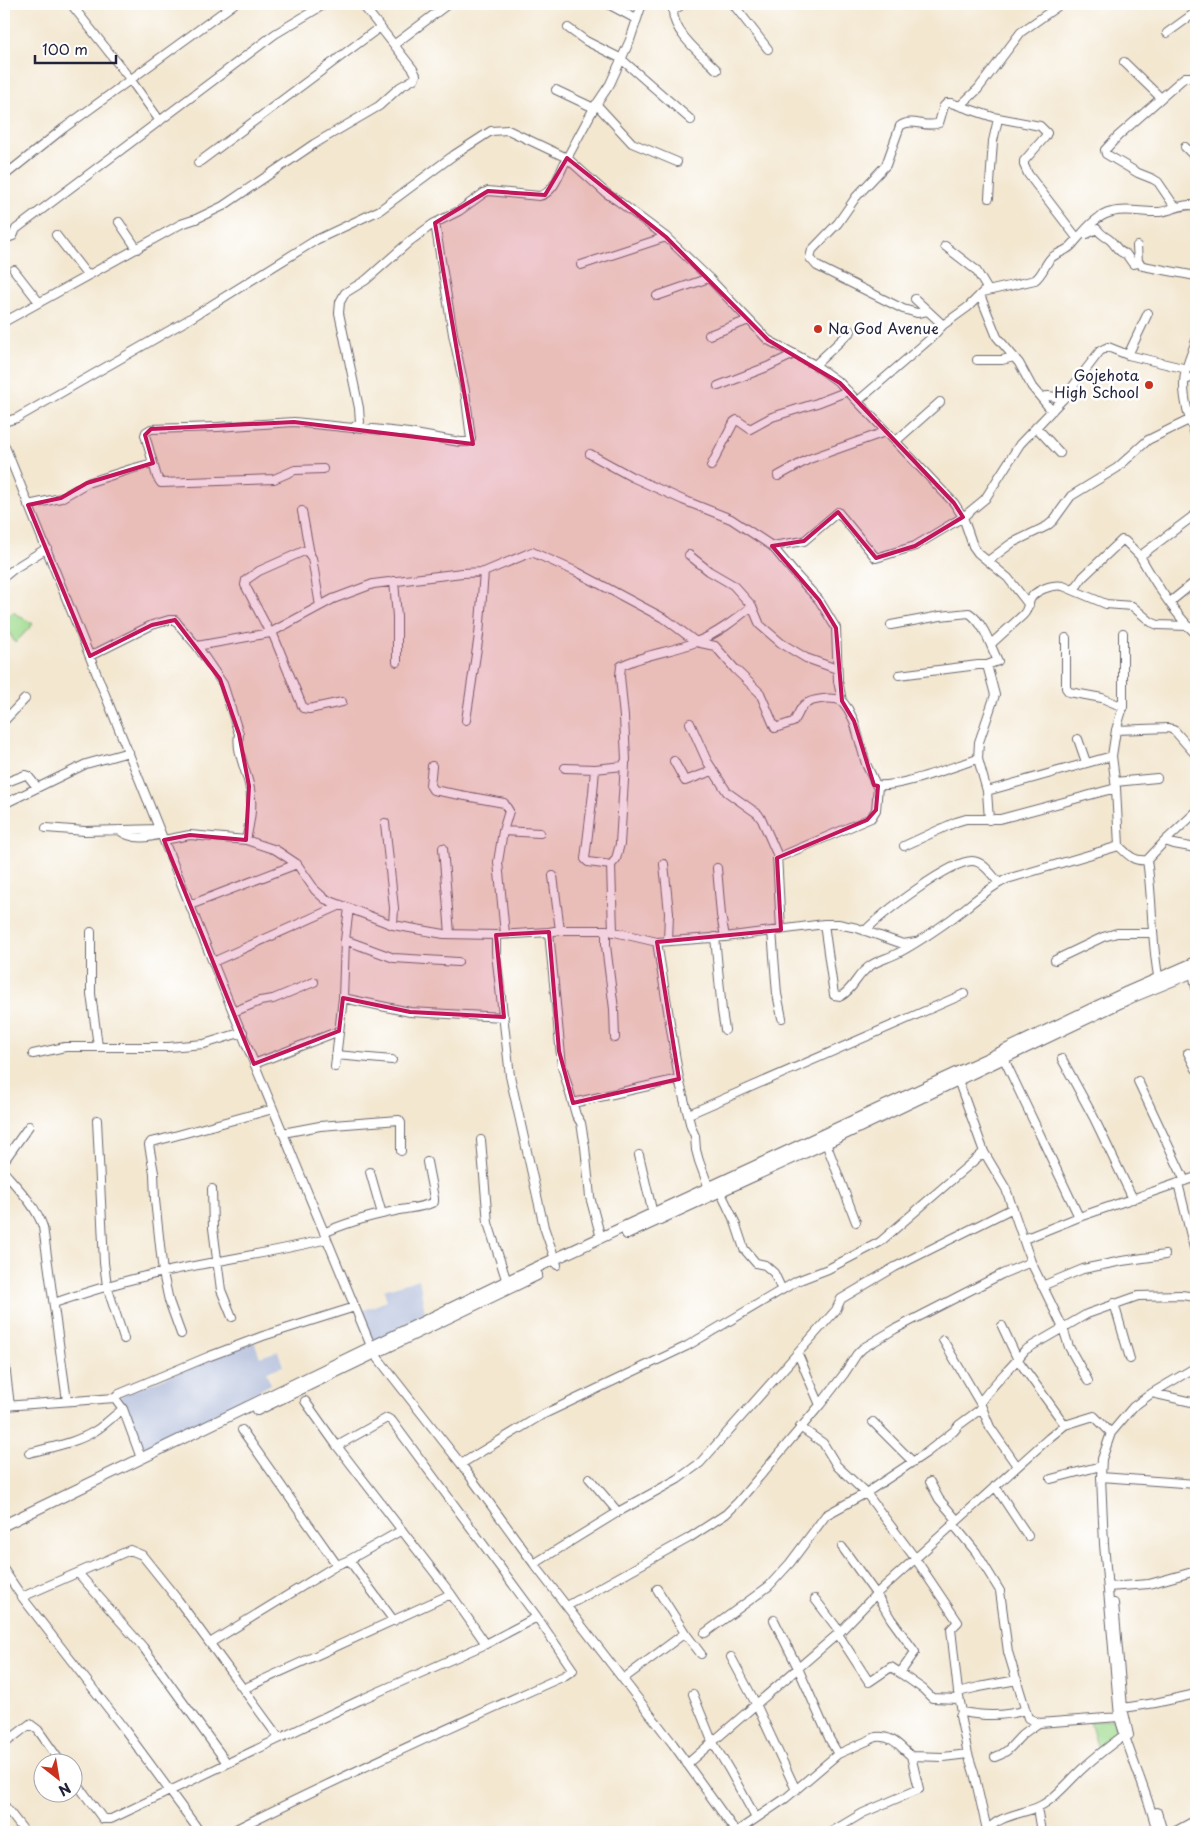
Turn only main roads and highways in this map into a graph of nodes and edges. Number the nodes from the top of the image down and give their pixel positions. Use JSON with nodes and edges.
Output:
{"nodes":[{"id":1,"x":1195,"y":968,"type":"edge"},
{"id":2,"x":1159,"y":982,"type":"junction"},
{"id":3,"x":556,"y":1262,"type":"junction"},
{"id":4,"x":372,"y":1350,"type":"junction"},
{"id":5,"x":4,"y":1525,"type":"edge"},
{"id":6,"x":4,"y":1532,"type":"edge"}],
"edges":[{"from":1,"to":2,"type":"main road"},
{"from":2,"to":3,"type":"main road"},
{"from":2,"to":3,"type":"main road"},
{"from":3,"to":4,"type":"main road"},
{"from":3,"to":4,"type":"main road"},
{"from":4,"to":5,"type":"main road"},
{"from":4,"to":6,"type":"main road"}]}
